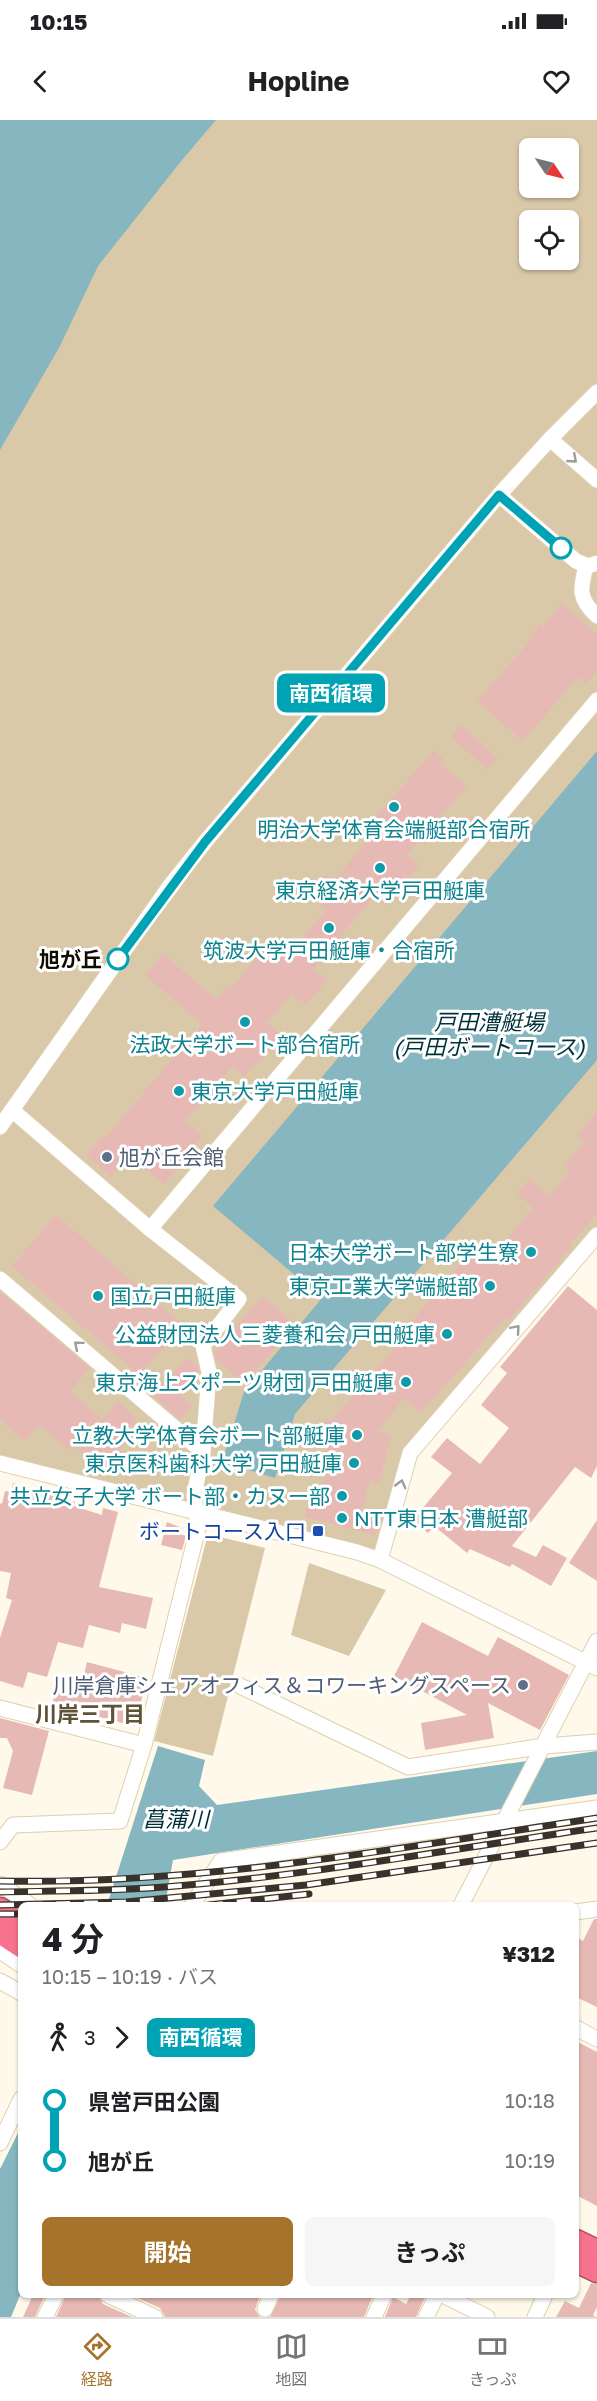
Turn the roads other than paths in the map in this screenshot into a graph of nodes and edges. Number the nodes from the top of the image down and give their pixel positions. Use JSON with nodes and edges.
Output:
{"nodes":[{"id":1,"x":597,"y":392,"type":"edge"},
{"id":2,"x":550,"y":439,"type":"junction"},
{"id":3,"x":597,"y":480,"type":"edge"},
{"id":4,"x":499,"y":495,"type":"junction"},
{"id":5,"x":591,"y":564,"type":"edge"},
{"id":6,"x":597,"y":616,"type":"edge"},
{"id":7,"x":597,"y":700,"type":"edge"},
{"id":8,"x":12,"y":1110,"type":"junction"},
{"id":9,"x":0,"y":1127,"type":"edge"},
{"id":10,"x":150,"y":1229,"type":"junction"},
{"id":11,"x":597,"y":1235,"type":"edge"},
{"id":12,"x":0,"y":1279,"type":"edge"},
{"id":13,"x":203,"y":1452,"type":"junction"},
{"id":14,"x":0,"y":1463,"type":"edge"},
{"id":15,"x":196,"y":1512,"type":"junction"},
{"id":16,"x":380,"y":1560,"type":"junction"},
{"id":17,"x":597,"y":1641,"type":"edge"},
{"id":18,"x":592,"y":1665,"type":"edge"},
{"id":19,"x":238,"y":1685,"type":"dead end"},
{"id":20,"x":0,"y":1708,"type":"edge"},
{"id":21,"x":597,"y":1742,"type":"edge"},
{"id":22,"x":144,"y":1745,"type":"junction"},
{"id":23,"x":543,"y":1746,"type":"junction"},
{"id":24,"x":597,"y":1808,"type":"edge"},
{"id":25,"x":506,"y":1819,"type":"junction"},
{"id":26,"x":0,"y":1842,"type":"edge"},
{"id":27,"x":0,"y":1884,"type":"edge"},
{"id":28,"x":26,"y":1902,"type":"edge"},
{"id":29,"x":194,"y":1902,"type":"edge"},
{"id":30,"x":463,"y":1902,"type":"edge"},
{"id":31,"x":0,"y":1909,"type":"edge"},
{"id":32,"x":597,"y":1909,"type":"edge"},
{"id":33,"x":579,"y":1912,"type":"edge"},
{"id":34,"x":18,"y":1921,"type":"edge"},
{"id":35,"x":0,"y":1932,"type":"edge"},
{"id":36,"x":18,"y":1944,"type":"edge"},
{"id":37,"x":0,"y":1951,"type":"edge"},
{"id":38,"x":18,"y":1963,"type":"edge"},
{"id":39,"x":0,"y":1981,"type":"edge"},
{"id":40,"x":18,"y":1991,"type":"edge"},
{"id":41,"x":579,"y":2030,"type":"edge"},
{"id":42,"x":597,"y":2039,"type":"edge"},
{"id":43,"x":18,"y":2104,"type":"edge"},
{"id":44,"x":0,"y":2143,"type":"edge"},
{"id":45,"x":579,"y":2242,"type":"edge"},
{"id":46,"x":597,"y":2251,"type":"edge"},
{"id":47,"x":579,"y":2262,"type":"edge"},
{"id":48,"x":597,"y":2271,"type":"edge"},
{"id":49,"x":54,"y":2298,"type":"edge"},
{"id":50,"x":114,"y":2298,"type":"edge"},
{"id":51,"x":383,"y":2298,"type":"edge"},
{"id":52,"x":436,"y":2298,"type":"edge"},
{"id":53,"x":449,"y":2298,"type":"edge"},
{"id":54,"x":544,"y":2298,"type":"edge"},
{"id":55,"x":482,"y":2316,"type":"edge"},
{"id":56,"x":45,"y":2317,"type":"edge"},
{"id":57,"x":155,"y":2317,"type":"edge"},
{"id":58,"x":374,"y":2317,"type":"edge"},
{"id":59,"x":426,"y":2317,"type":"edge"},
{"id":60,"x":535,"y":2317,"type":"edge"}],
"edges":[{"from":1,"to":2,"type":"street"},
{"from":2,"to":3,"type":"street","one_way":true},
{"from":2,"to":4,"type":"street"},
{"from":4,"to":5,"type":"street"},
{"from":4,"to":8,"type":"street"},
{"from":5,"to":6,"type":"street"},
{"from":7,"to":10,"type":"street"},
{"from":8,"to":9,"type":"street"},
{"from":8,"to":10,"type":"street"},
{"from":10,"to":13,"type":"street"},
{"from":16,"to":11,"type":"street","one_way":true},
{"from":13,"to":12,"type":"street","one_way":true},
{"from":13,"to":15,"type":"street"},
{"from":14,"to":15,"type":"street"},
{"from":15,"to":16,"type":"street"},
{"from":15,"to":22,"type":"street"},
{"from":16,"to":18,"type":"street"},
{"from":17,"to":18,"type":"street"},
{"from":18,"to":23,"type":"street"},
{"from":19,"to":23,"type":"street"},
{"from":20,"to":22,"type":"street"},
{"from":21,"to":23,"type":"street"},
{"from":22,"to":26,"type":"street"},
{"from":23,"to":25,"type":"street"},
{"from":24,"to":25,"type":"street"},
{"from":25,"to":29,"type":"street"},
{"from":25,"to":30,"type":"street"},
{"from":27,"to":28,"type":"street"},
{"from":31,"to":34,"type":"highway"},
{"from":32,"to":33,"type":"street"},
{"from":35,"to":36,"type":"highway"},
{"from":37,"to":38,"type":"street"},
{"from":39,"to":40,"type":"street"},
{"from":41,"to":42,"type":"street"},
{"from":43,"to":44,"type":"street"},
{"from":45,"to":46,"type":"highway"},
{"from":47,"to":48,"type":"highway"},
{"from":49,"to":56,"type":"street"},
{"from":50,"to":57,"type":"street"},
{"from":51,"to":58,"type":"street"},
{"from":52,"to":59,"type":"street"},
{"from":53,"to":55,"type":"street"},
{"from":54,"to":60,"type":"street"}]}
